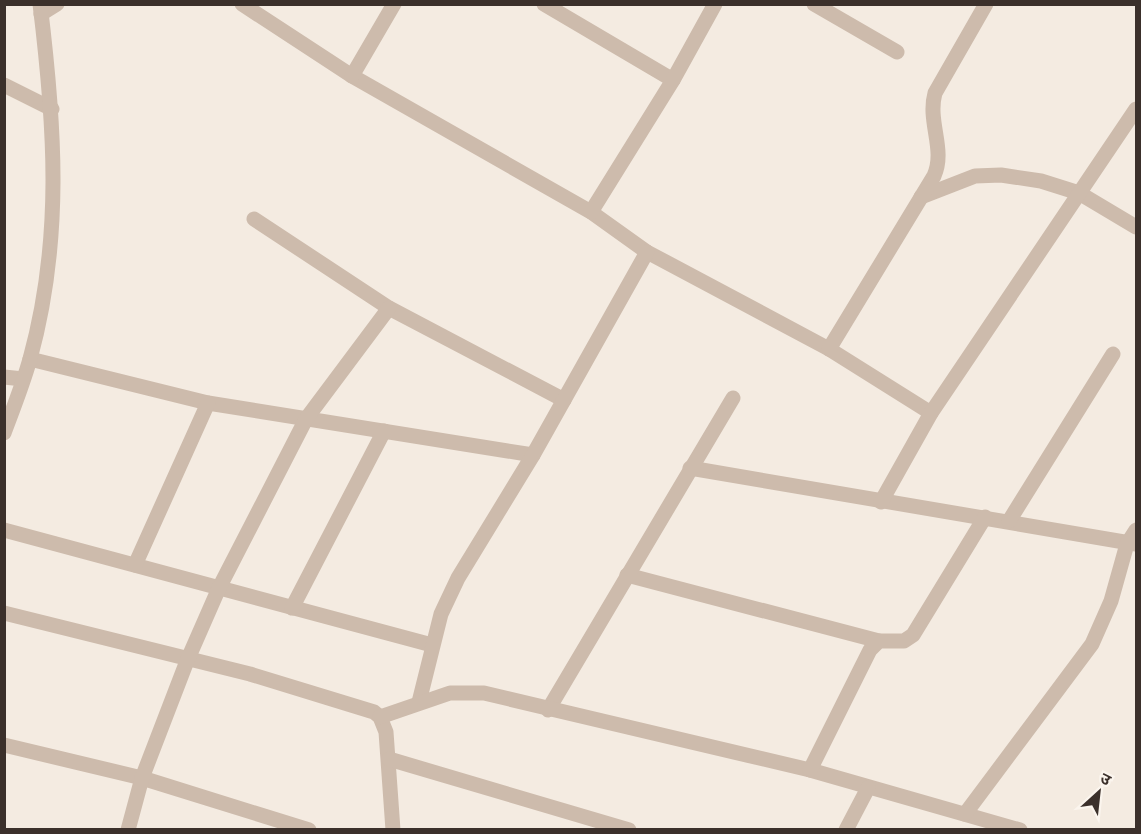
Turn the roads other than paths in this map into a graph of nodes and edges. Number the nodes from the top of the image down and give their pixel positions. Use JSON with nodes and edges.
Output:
{"nodes":[{"id":1,"x":57,"y":4,"type":"edge"},
{"id":2,"x":242,"y":4,"type":"edge"},
{"id":3,"x":394,"y":4,"type":"edge"},
{"id":4,"x":544,"y":4,"type":"edge"},
{"id":5,"x":715,"y":4,"type":"edge"},
{"id":6,"x":814,"y":4,"type":"edge"},
{"id":7,"x":986,"y":4,"type":"edge"},
{"id":8,"x":40,"y":9,"type":"edge"},
{"id":9,"x":897,"y":52,"type":"dead end"},
{"id":10,"x":352,"y":76,"type":"junction"},
{"id":11,"x":673,"y":80,"type":"junction"},
{"id":12,"x":4,"y":85,"type":"edge"},
{"id":13,"x":52,"y":109,"type":"junction"},
{"id":14,"x":1137,"y":109,"type":"edge"},
{"id":15,"x":1079,"y":193,"type":"junction"},
{"id":16,"x":921,"y":196,"type":"junction"},
{"id":17,"x":591,"y":212,"type":"junction"},
{"id":18,"x":254,"y":219,"type":"dead end"},
{"id":19,"x":1137,"y":227,"type":"edge"},
{"id":20,"x":647,"y":252,"type":"junction"},
{"id":21,"x":389,"y":308,"type":"junction"},
{"id":22,"x":829,"y":349,"type":"junction"},
{"id":23,"x":1113,"y":354,"type":"dead end"},
{"id":24,"x":30,"y":359,"type":"junction"},
{"id":25,"x":4,"y":377,"type":"edge"},
{"id":26,"x":23,"y":379,"type":"junction"},
{"id":27,"x":733,"y":398,"type":"dead end"},
{"id":28,"x":564,"y":400,"type":"junction"},
{"id":29,"x":208,"y":403,"type":"junction"},
{"id":30,"x":932,"y":413,"type":"junction"},
{"id":31,"x":306,"y":419,"type":"junction"},
{"id":32,"x":384,"y":432,"type":"junction"},
{"id":33,"x":4,"y":433,"type":"edge"},
{"id":34,"x":532,"y":455,"type":"junction"},
{"id":35,"x":690,"y":468,"type":"junction"},
{"id":36,"x":881,"y":502,"type":"junction"},
{"id":37,"x":984,"y":517,"type":"junction"},
{"id":38,"x":1009,"y":521,"type":"junction"},
{"id":39,"x":4,"y":530,"type":"edge"},
{"id":40,"x":1137,"y":530,"type":"edge"},
{"id":41,"x":1132,"y":544,"type":"edge"},
{"id":42,"x":135,"y":565,"type":"junction"},
{"id":43,"x":627,"y":575,"type":"junction"},
{"id":44,"x":219,"y":588,"type":"junction"},
{"id":45,"x":292,"y":608,"type":"junction"},
{"id":46,"x":4,"y":613,"type":"edge"},
{"id":47,"x":879,"y":641,"type":"junction"},
{"id":48,"x":432,"y":645,"type":"junction"},
{"id":49,"x":187,"y":661,"type":"junction"},
{"id":50,"x":418,"y":702,"type":"junction"},
{"id":51,"x":548,"y":710,"type":"junction"},
{"id":52,"x":380,"y":717,"type":"junction"},
{"id":53,"x":4,"y":745,"type":"edge"},
{"id":54,"x":389,"y":759,"type":"junction"},
{"id":55,"x":810,"y":770,"type":"junction"},
{"id":56,"x":142,"y":778,"type":"junction"},
{"id":57,"x":868,"y":788,"type":"junction"},
{"id":58,"x":965,"y":814,"type":"junction"},
{"id":59,"x":980,"y":824,"type":"edge"},
{"id":60,"x":128,"y":830,"type":"edge"},
{"id":61,"x":309,"y":830,"type":"edge"},
{"id":62,"x":393,"y":830,"type":"edge"},
{"id":63,"x":629,"y":830,"type":"edge"},
{"id":64,"x":846,"y":830,"type":"edge"},
{"id":65,"x":1020,"y":830,"type":"edge"}],
"edges":[{"from":1,"to":8,"type":"street"},
{"from":2,"to":10,"type":"street"},
{"from":3,"to":10,"type":"street"},
{"from":4,"to":11,"type":"street"},
{"from":5,"to":11,"type":"street"},
{"from":6,"to":9,"type":"street"},
{"from":7,"to":16,"type":"street"},
{"from":8,"to":13,"type":"street"},
{"from":10,"to":17,"type":"street"},
{"from":11,"to":17,"type":"street"},
{"from":12,"to":13,"type":"street"},
{"from":13,"to":24,"type":"street"},
{"from":14,"to":15,"type":"street"},
{"from":15,"to":16,"type":"street"},
{"from":15,"to":19,"type":"street"},
{"from":15,"to":30,"type":"street"},
{"from":16,"to":22,"type":"street"},
{"from":17,"to":20,"type":"street"},
{"from":18,"to":21,"type":"street"},
{"from":20,"to":22,"type":"street"},
{"from":20,"to":28,"type":"street"},
{"from":21,"to":28,"type":"street"},
{"from":21,"to":31,"type":"street"},
{"from":22,"to":30,"type":"street"},
{"from":23,"to":38,"type":"street"},
{"from":24,"to":26,"type":"street"},
{"from":24,"to":29,"type":"street"},
{"from":25,"to":26,"type":"street"},
{"from":26,"to":33,"type":"street"},
{"from":27,"to":35,"type":"street"},
{"from":28,"to":34,"type":"street"},
{"from":29,"to":31,"type":"street"},
{"from":29,"to":42,"type":"street"},
{"from":30,"to":36,"type":"street"},
{"from":31,"to":32,"type":"street"},
{"from":31,"to":44,"type":"street"},
{"from":32,"to":34,"type":"street"},
{"from":32,"to":45,"type":"street"},
{"from":34,"to":48,"type":"street"},
{"from":35,"to":36,"type":"street"},
{"from":35,"to":43,"type":"street"},
{"from":36,"to":37,"type":"street"},
{"from":37,"to":38,"type":"street"},
{"from":37,"to":47,"type":"street"},
{"from":38,"to":41,"type":"street"},
{"from":39,"to":42,"type":"street"},
{"from":40,"to":41,"type":"street"},
{"from":41,"to":58,"type":"street"},
{"from":42,"to":44,"type":"street"},
{"from":43,"to":47,"type":"street"},
{"from":43,"to":51,"type":"street"},
{"from":44,"to":45,"type":"street"},
{"from":44,"to":49,"type":"street"},
{"from":45,"to":48,"type":"street"},
{"from":46,"to":49,"type":"street"},
{"from":47,"to":55,"type":"street"},
{"from":48,"to":50,"type":"street"},
{"from":49,"to":52,"type":"street"},
{"from":49,"to":56,"type":"street"},
{"from":50,"to":51,"type":"street"},
{"from":50,"to":52,"type":"street"},
{"from":51,"to":55,"type":"street"},
{"from":52,"to":54,"type":"street"},
{"from":53,"to":56,"type":"street"},
{"from":54,"to":62,"type":"street"},
{"from":54,"to":63,"type":"street"},
{"from":55,"to":57,"type":"street"},
{"from":56,"to":60,"type":"street"},
{"from":56,"to":61,"type":"street"},
{"from":57,"to":58,"type":"street"},
{"from":57,"to":64,"type":"street"},
{"from":58,"to":59,"type":"street"},
{"from":59,"to":65,"type":"street"}]}
